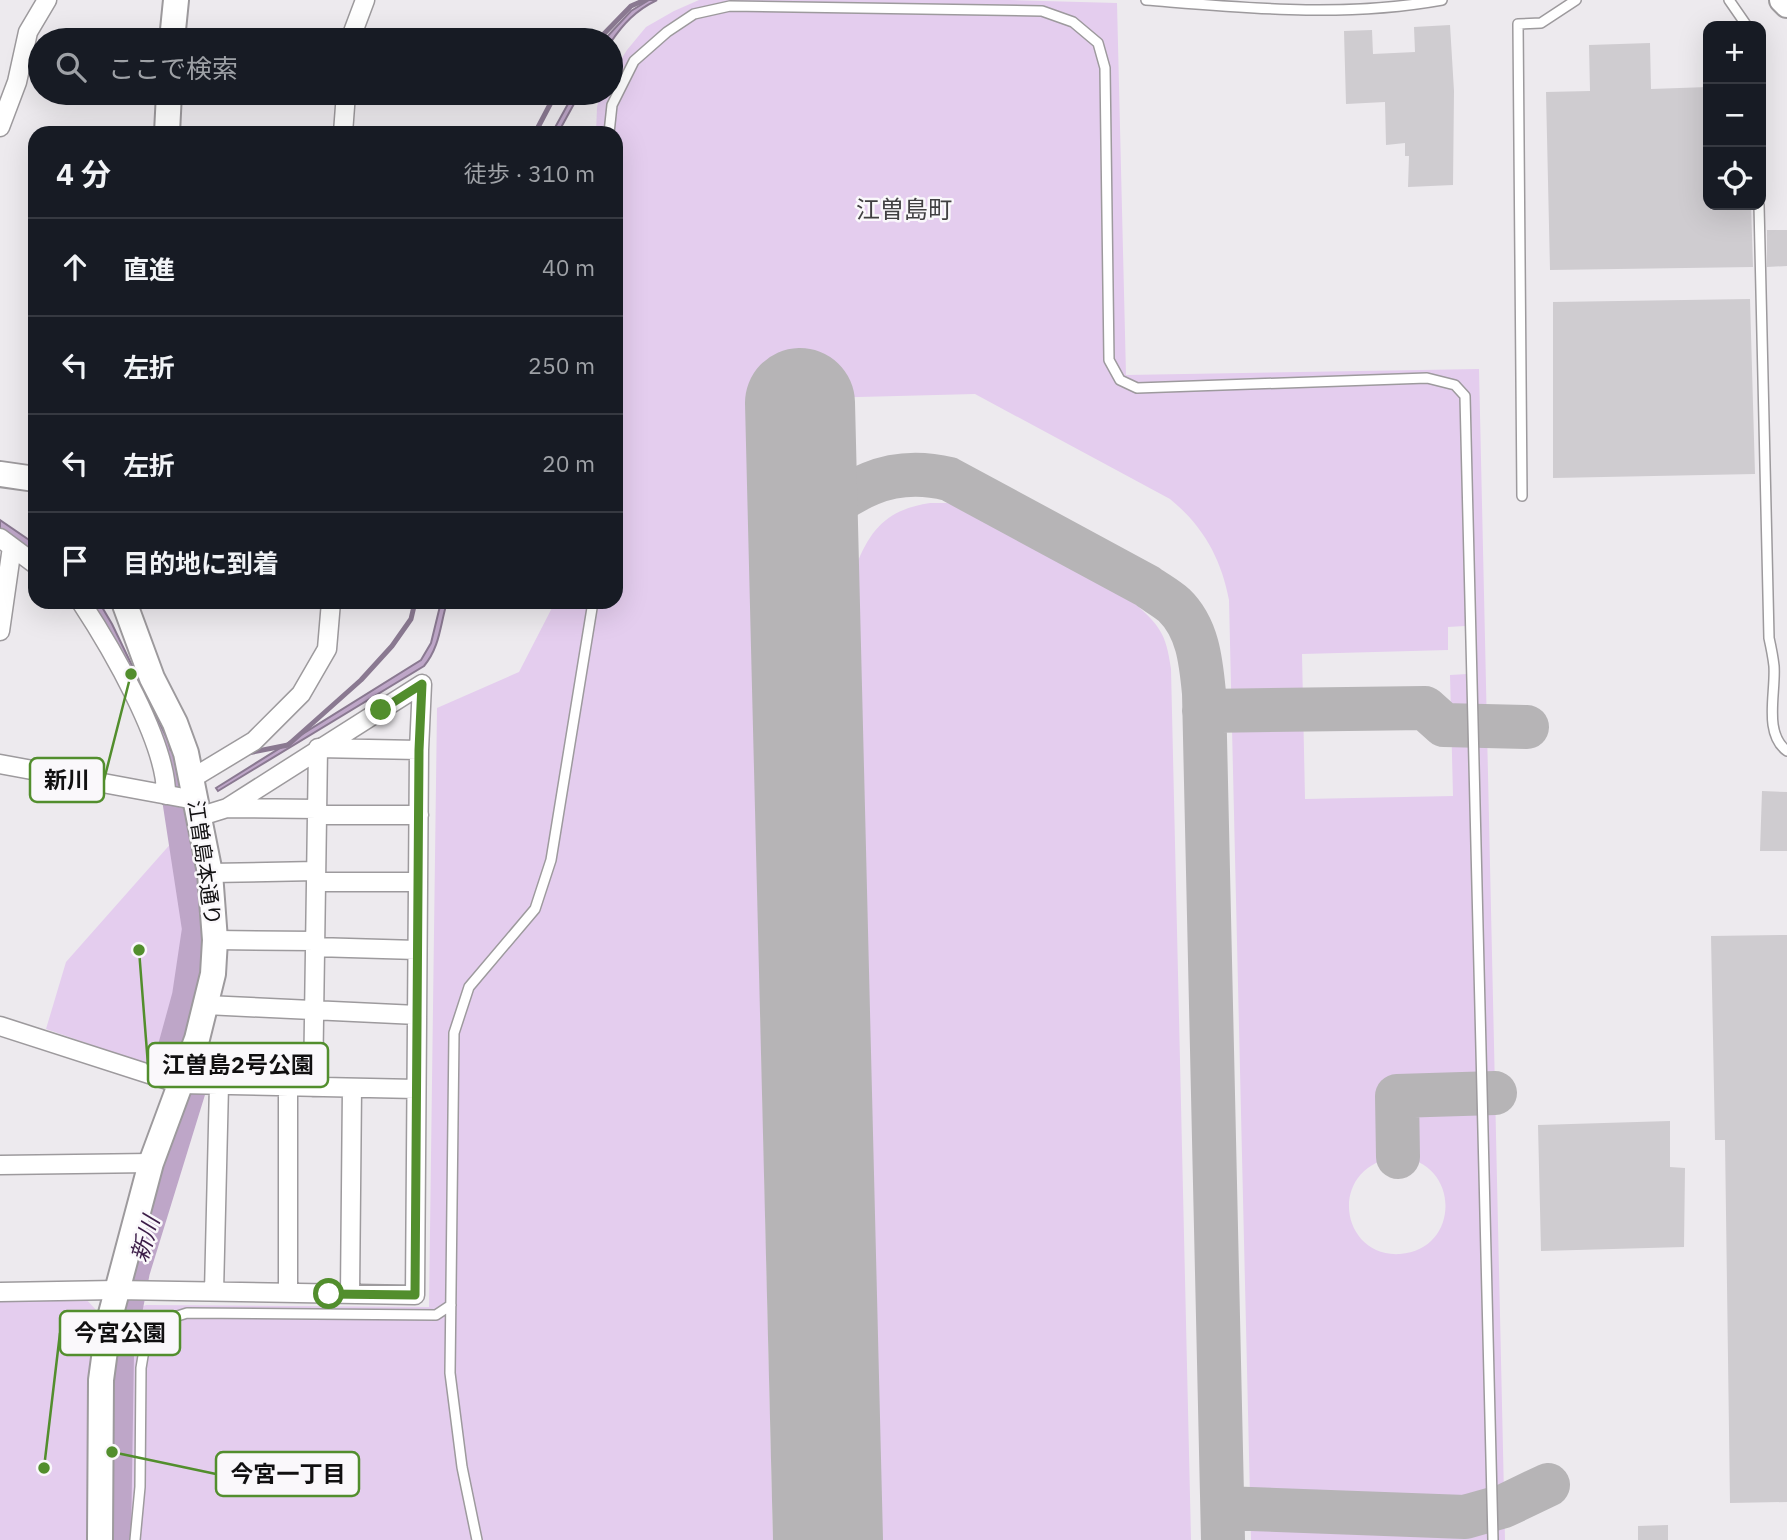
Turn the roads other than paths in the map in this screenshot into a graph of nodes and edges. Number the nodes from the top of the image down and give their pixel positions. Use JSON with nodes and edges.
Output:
{"nodes":[{"id":1,"x":47,"y":0,"type":"edge"},
{"id":2,"x":177,"y":0,"type":"edge"},
{"id":3,"x":365,"y":0,"type":"edge"},
{"id":4,"x":1146,"y":0,"type":"edge"},
{"id":5,"x":1442,"y":0,"type":"edge"},
{"id":6,"x":1576,"y":0,"type":"edge"},
{"id":7,"x":1729,"y":0,"type":"edge"},
{"id":8,"x":1782,"y":0,"type":"edge"},
{"id":9,"x":1787,"y":5,"type":"edge"},
{"id":10,"x":1744,"y":21,"type":"edge"},
{"id":11,"x":30,"y":28,"type":"edge"},
{"id":12,"x":174,"y":28,"type":"edge"},
{"id":13,"x":354,"y":28,"type":"edge"},
{"id":14,"x":28,"y":32,"type":"edge"},
{"id":15,"x":623,"y":84,"type":"edge"},
{"id":16,"x":168,"y":105,"type":"edge"},
{"id":17,"x":344,"y":105,"type":"edge"},
{"id":18,"x":612,"y":105,"type":"edge"},
{"id":19,"x":167,"y":126,"type":"edge"},
{"id":20,"x":343,"y":126,"type":"edge"},
{"id":21,"x":610,"y":126,"type":"edge"},
{"id":22,"x":0,"y":127,"type":"edge"},
{"id":23,"x":1759,"y":210,"type":"edge"},
{"id":24,"x":0,"y":474,"type":"edge"},
{"id":25,"x":28,"y":478,"type":"edge"},
{"id":26,"x":1522,"y":496,"type":"dead end"},
{"id":27,"x":6,"y":542,"type":"edge"},
{"id":28,"x":28,"y":559,"type":"edge"},
{"id":29,"x":85,"y":609,"type":"edge"},
{"id":30,"x":127,"y":609,"type":"edge"},
{"id":31,"x":330,"y":609,"type":"edge"},
{"id":32,"x":592,"y":609,"type":"edge"},
{"id":33,"x":0,"y":631,"type":"edge"},
{"id":34,"x":318,"y":748,"type":"junction"},
{"id":35,"x":419,"y":750,"type":"junction"},
{"id":36,"x":1787,"y":751,"type":"edge"},
{"id":37,"x":0,"y":764,"type":"edge"},
{"id":38,"x":166,"y":795,"type":"junction"},
{"id":39,"x":195,"y":799,"type":"junction"},
{"id":40,"x":227,"y":808,"type":"junction"},
{"id":41,"x":317,"y":812,"type":"junction"},
{"id":42,"x":419,"y":815,"type":"junction"},
{"id":43,"x":210,"y":873,"type":"junction"},
{"id":44,"x":316,"y":876,"type":"junction"},
{"id":45,"x":418,"y":882,"type":"junction"},
{"id":46,"x":215,"y":940,"type":"junction"},
{"id":47,"x":315,"y":944,"type":"junction"},
{"id":48,"x":417,"y":950,"type":"junction"},
{"id":49,"x":206,"y":1005,"type":"junction"},
{"id":50,"x":314,"y":1012,"type":"junction"},
{"id":51,"x":417,"y":1015,"type":"junction"},
{"id":52,"x":0,"y":1026,"type":"edge"},
{"id":53,"x":180,"y":1084,"type":"junction"},
{"id":54,"x":219,"y":1085,"type":"junction"},
{"id":55,"x":288,"y":1086,"type":"junction"},
{"id":56,"x":313,"y":1087,"type":"junction"},
{"id":57,"x":352,"y":1088,"type":"junction"},
{"id":58,"x":416,"y":1089,"type":"junction"},
{"id":59,"x":151,"y":1163,"type":"junction"},
{"id":60,"x":0,"y":1165,"type":"edge"},
{"id":61,"x":116,"y":1290,"type":"junction"},
{"id":62,"x":0,"y":1292,"type":"edge"},
{"id":63,"x":214,"y":1292,"type":"junction"},
{"id":64,"x":288,"y":1293,"type":"junction"},
{"id":65,"x":350,"y":1294,"type":"junction"},
{"id":66,"x":451,"y":1305,"type":"junction"},
{"id":67,"x":100,"y":1540,"type":"edge"},
{"id":68,"x":135,"y":1540,"type":"edge"},
{"id":69,"x":477,"y":1540,"type":"edge"},
{"id":70,"x":1493,"y":1540,"type":"edge"}],
"edges":[{"from":1,"to":11,"type":"street"},
{"from":2,"to":12,"type":"street"},
{"from":3,"to":13,"type":"street"},
{"from":4,"to":5,"type":"lane"},
{"from":6,"to":26,"type":"lane"},
{"from":7,"to":10,"type":"lane"},
{"from":8,"to":9,"type":"street"},
{"from":14,"to":22,"type":"street"},
{"from":15,"to":70,"type":"lane"},
{"from":16,"to":19,"type":"street"},
{"from":17,"to":20,"type":"street"},
{"from":18,"to":21,"type":"lane"},
{"from":23,"to":36,"type":"lane"},
{"from":24,"to":25,"type":"street"},
{"from":27,"to":28,"type":"street"},
{"from":27,"to":33,"type":"street"},
{"from":29,"to":38,"type":"street"},
{"from":30,"to":39,"type":"street","name":"江曽島本通り"},
{"from":31,"to":39,"type":"street"},
{"from":32,"to":66,"type":"lane"},
{"from":34,"to":35,"type":"street"},
{"from":34,"to":35,"type":"street"},
{"from":34,"to":40,"type":"street"},
{"from":34,"to":41,"type":"street"},
{"from":35,"to":42,"type":"street"},
{"from":37,"to":38,"type":"street"},
{"from":38,"to":39,"type":"street"},
{"from":39,"to":40,"type":"street"},
{"from":39,"to":43,"type":"street","name":"江曽島本通り"},
{"from":40,"to":41,"type":"street"},
{"from":41,"to":42,"type":"street"},
{"from":41,"to":44,"type":"street"},
{"from":42,"to":45,"type":"street"},
{"from":43,"to":44,"type":"street"},
{"from":43,"to":46,"type":"street","name":"江曽島本通り"},
{"from":44,"to":45,"type":"street"},
{"from":44,"to":47,"type":"street"},
{"from":45,"to":48,"type":"street"},
{"from":46,"to":47,"type":"street"},
{"from":46,"to":49,"type":"street","name":"江曽島本通り"},
{"from":47,"to":48,"type":"street"},
{"from":47,"to":50,"type":"street"},
{"from":48,"to":51,"type":"street"},
{"from":49,"to":50,"type":"street"},
{"from":49,"to":53,"type":"street","name":"江曽島本通り"},
{"from":50,"to":51,"type":"street"},
{"from":50,"to":56,"type":"street"},
{"from":51,"to":58,"type":"street"},
{"from":52,"to":53,"type":"street"},
{"from":53,"to":54,"type":"street"},
{"from":53,"to":59,"type":"street","name":"江曽島本通り"},
{"from":54,"to":55,"type":"street"},
{"from":54,"to":63,"type":"street"},
{"from":55,"to":56,"type":"street"},
{"from":55,"to":64,"type":"street"},
{"from":56,"to":57,"type":"street"},
{"from":57,"to":58,"type":"street"},
{"from":57,"to":65,"type":"street"},
{"from":58,"to":65,"type":"street"},
{"from":59,"to":60,"type":"street"},
{"from":59,"to":61,"type":"street","name":"江曽島本通り"},
{"from":61,"to":62,"type":"street"},
{"from":61,"to":63,"type":"street"},
{"from":61,"to":67,"type":"street","name":"江曽島本通り"},
{"from":63,"to":64,"type":"street"},
{"from":64,"to":65,"type":"street"},
{"from":66,"to":68,"type":"lane"},
{"from":66,"to":69,"type":"lane"}]}
